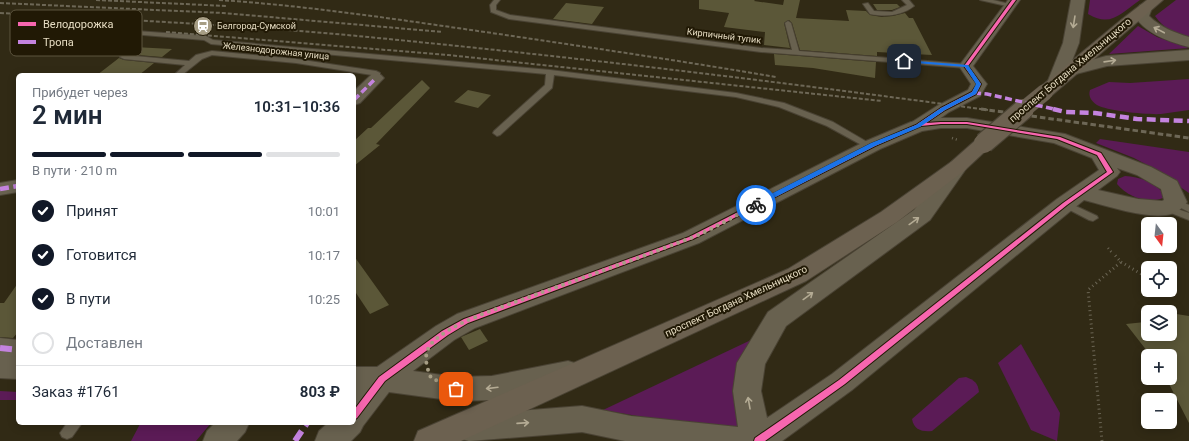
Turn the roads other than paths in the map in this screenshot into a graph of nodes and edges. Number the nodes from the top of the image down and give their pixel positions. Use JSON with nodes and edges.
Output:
{"nodes":[{"id":1,"x":497,"y":0,"type":"edge"},
{"id":2,"x":905,"y":0,"type":"edge"},
{"id":3,"x":984,"y":0,"type":"edge"},
{"id":4,"x":1078,"y":0,"type":"edge"},
{"id":5,"x":1013,"y":2,"type":"edge"},
{"id":6,"x":866,"y":4,"type":"dead end"},
{"id":7,"x":1150,"y":4,"type":"edge"},
{"id":8,"x":788,"y":23,"type":"dead end"},
{"id":9,"x":142,"y":33,"type":"edge"},
{"id":10,"x":1189,"y":42,"type":"edge"},
{"id":11,"x":796,"y":53,"type":"junction"},
{"id":12,"x":1189,"y":55,"type":"edge"},
{"id":13,"x":124,"y":57,"type":"dead end"},
{"id":14,"x":191,"y":63,"type":"junction"},
{"id":15,"x":966,"y":66,"type":"junction"},
{"id":16,"x":1072,"y":70,"type":"junction"},
{"id":17,"x":550,"y":72,"type":"junction"},
{"id":18,"x":180,"y":73,"type":"edge"},
{"id":19,"x":376,"y":78,"type":"joint"},
{"id":20,"x":1050,"y":87,"type":"junction"},
{"id":21,"x":356,"y":98,"type":"edge"},
{"id":22,"x":918,"y":126,"type":"junction"},
{"id":23,"x":497,"y":133,"type":"dead end"},
{"id":24,"x":870,"y":146,"type":"junction"},
{"id":25,"x":1099,"y":154,"type":"junction"},
{"id":26,"x":958,"y":166,"type":"junction"},
{"id":27,"x":16,"y":186,"type":"edge"},
{"id":28,"x":0,"y":189,"type":"edge"},
{"id":29,"x":1073,"y":198,"type":"junction"},
{"id":30,"x":1180,"y":209,"type":"edge"},
{"id":31,"x":1093,"y":218,"type":"dead end"},
{"id":32,"x":431,"y":344,"type":"junction"},
{"id":33,"x":0,"y":348,"type":"edge"},
{"id":34,"x":16,"y":350,"type":"edge"},
{"id":35,"x":598,"y":366,"type":"junction"},
{"id":36,"x":0,"y":367,"type":"edge"},
{"id":37,"x":16,"y":368,"type":"edge"},
{"id":38,"x":356,"y":379,"type":"edge"},
{"id":39,"x":382,"y":379,"type":"junction"},
{"id":40,"x":456,"y":389,"type":"junction"},
{"id":41,"x":356,"y":410,"type":"edge"},
{"id":42,"x":232,"y":425,"type":"edge"},
{"id":43,"x":456,"y":428,"type":"junction"},
{"id":44,"x":637,"y":435,"type":"edge"},
{"id":45,"x":218,"y":441,"type":"edge"},
{"id":46,"x":429,"y":441,"type":"edge"},
{"id":47,"x":744,"y":441,"type":"edge"},
{"id":48,"x":757,"y":441,"type":"edge"}],
"edges":[{"from":1,"to":11,"type":"lane","name":"Кирпичный тупик"},
{"from":2,"to":6,"type":"lane"},
{"from":3,"to":5,"type":"lane"},
{"from":4,"to":20,"type":"street","one_way":true},
{"from":5,"to":15,"type":"street"},
{"from":10,"to":7,"type":"street","one_way":true},
{"from":7,"to":16,"type":"main road","name":"проспект Богдана Хмельницкого"},
{"from":8,"to":11,"type":"lane"},
{"from":9,"to":17,"type":"lane"},
{"from":11,"to":15,"type":"lane","name":"Кирпичный тупик"},
{"from":16,"to":12,"type":"street","one_way":true},
{"from":13,"to":14,"type":"lane"},
{"from":14,"to":18,"type":"lane"},
{"from":14,"to":19,"type":"lane","name":"Железнодорожная улица"},
{"from":15,"to":22,"type":"street"},
{"from":16,"to":20,"type":"main road","name":"проспект Богдана Хмельницкого"},
{"from":17,"to":23,"type":"lane"},
{"from":17,"to":24,"type":"lane"},
{"from":19,"to":21,"type":"street"},
{"from":20,"to":26,"type":"main road","name":"проспект Богдана Хмельницкого","bridge":true},
{"from":22,"to":24,"type":"street"},
{"from":22,"to":25,"type":"street"},
{"from":24,"to":32,"type":"street"},
{"from":25,"to":29,"type":"street"},
{"from":25,"to":30,"type":"street"},
{"from":26,"to":35,"type":"main road","name":"проспект Богдана Хмельницкого"},
{"from":48,"to":26,"type":"street","one_way":true},
{"from":27,"to":28,"type":"street"},
{"from":29,"to":30,"type":"street"},
{"from":29,"to":31,"type":"lane"},
{"from":29,"to":48,"type":"street"},
{"from":32,"to":39,"type":"street"},
{"from":32,"to":40,"type":"street"},
{"from":33,"to":34,"type":"street"},
{"from":35,"to":40,"type":"street","one_way":true},
{"from":35,"to":43,"type":"main road","name":"проспект Богдана Хмельницкого"},
{"from":36,"to":37,"type":"street"},
{"from":38,"to":39,"type":"street"},
{"from":39,"to":40,"type":"street"},
{"from":39,"to":41,"type":"street"},
{"from":42,"to":45,"type":"street"},
{"from":43,"to":44,"type":"street","one_way":true},
{"from":43,"to":46,"type":"main road","name":"проспект Богдана Хмельницкого"},
{"from":44,"to":47,"type":"street"}]}
